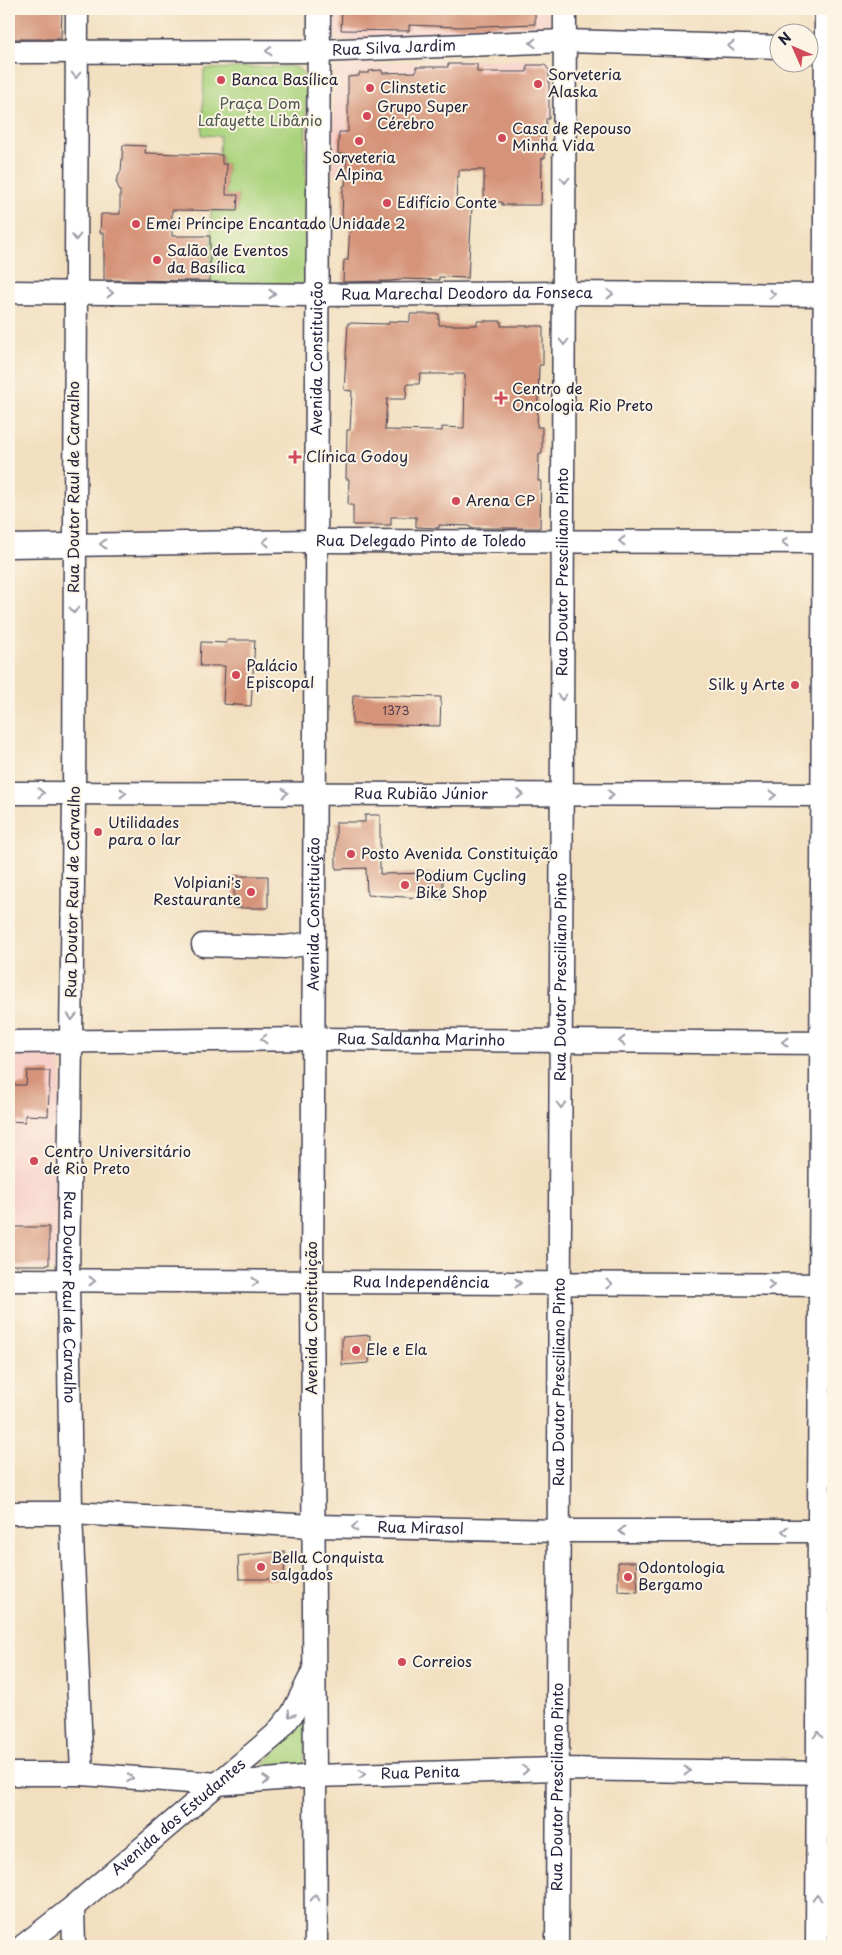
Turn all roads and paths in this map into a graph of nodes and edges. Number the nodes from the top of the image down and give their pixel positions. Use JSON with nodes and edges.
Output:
{"nodes":[{"id":1,"x":77,"y":9,"type":"edge"},
{"id":2,"x":319,"y":9,"type":"edge"},
{"id":3,"x":566,"y":9,"type":"edge"},
{"id":4,"x":826,"y":9,"type":"edge"},
{"id":5,"x":565,"y":42,"type":"junction"},
{"id":6,"x":770,"y":47,"type":"edge"},
{"id":7,"x":823,"y":48,"type":"edge"},
{"id":8,"x":76,"y":51,"type":"junction"},
{"id":9,"x":318,"y":51,"type":"junction"},
{"id":10,"x":9,"y":52,"type":"edge"},
{"id":11,"x":9,"y":292,"type":"edge"},
{"id":12,"x":76,"y":293,"type":"junction"},
{"id":13,"x":564,"y":293,"type":"junction"},
{"id":14,"x":316,"y":295,"type":"junction"},
{"id":15,"x":829,"y":295,"type":"edge"},
{"id":16,"x":314,"y":541,"type":"junction"},
{"id":17,"x":563,"y":541,"type":"junction"},
{"id":18,"x":829,"y":542,"type":"edge"},
{"id":19,"x":74,"y":545,"type":"junction"},
{"id":20,"x":9,"y":546,"type":"edge"},
{"id":21,"x":9,"y":793,"type":"edge"},
{"id":22,"x":74,"y":793,"type":"junction"},
{"id":23,"x":314,"y":794,"type":"junction"},
{"id":24,"x":562,"y":794,"type":"junction"},
{"id":25,"x":828,"y":795,"type":"edge"},
{"id":26,"x":313,"y":944,"type":"junction"},
{"id":27,"x":203,"y":946,"type":"dead end"},
{"id":28,"x":313,"y":1039,"type":"junction"},
{"id":29,"x":561,"y":1040,"type":"junction"},
{"id":30,"x":9,"y":1042,"type":"edge"},
{"id":31,"x":72,"y":1042,"type":"junction"},
{"id":32,"x":827,"y":1043,"type":"edge"},
{"id":33,"x":9,"y":1280,"type":"edge"},
{"id":34,"x":68,"y":1280,"type":"junction"},
{"id":35,"x":312,"y":1282,"type":"junction"},
{"id":36,"x":560,"y":1283,"type":"junction"},
{"id":37,"x":827,"y":1285,"type":"edge"},
{"id":38,"x":9,"y":1513,"type":"edge"},
{"id":39,"x":71,"y":1513,"type":"junction"},
{"id":40,"x":314,"y":1526,"type":"junction"},
{"id":41,"x":559,"y":1531,"type":"junction"},
{"id":42,"x":826,"y":1531,"type":"edge"},
{"id":43,"x":314,"y":1671,"type":"junction"},
{"id":44,"x":558,"y":1769,"type":"junction"},
{"id":45,"x":825,"y":1773,"type":"edge"},
{"id":46,"x":9,"y":1774,"type":"edge"},
{"id":47,"x":82,"y":1774,"type":"junction"},
{"id":48,"x":314,"y":1776,"type":"junction"},
{"id":49,"x":218,"y":1784,"type":"junction"},
{"id":50,"x":73,"y":1906,"type":"junction"},
{"id":51,"x":23,"y":1946,"type":"edge"},
{"id":52,"x":74,"y":1946,"type":"edge"},
{"id":53,"x":316,"y":1946,"type":"edge"},
{"id":54,"x":557,"y":1946,"type":"edge"},
{"id":55,"x":816,"y":1946,"type":"edge"}],
"edges":[{"from":1,"to":8,"type":"street","name":"Rua Doutor Raul de Carvalho"},
{"from":2,"to":9,"type":"street","name":"Avenida Constituição"},
{"from":3,"to":5,"type":"street","name":"Rua Doutor Presciliano Pinto"},
{"from":4,"to":7,"type":"street"},
{"from":6,"to":5,"type":"street","name":"Rua Silva Jardim","one_way":true},
{"from":5,"to":9,"type":"street","name":"Rua Silva Jardim","one_way":true},
{"from":5,"to":13,"type":"street","name":"Rua Doutor Presciliano Pinto","one_way":true},
{"from":7,"to":15,"type":"street"},
{"from":9,"to":8,"type":"street","name":"Rua Silva Jardim","one_way":true},
{"from":8,"to":10,"type":"street","name":"Rua Silva Jardim"},
{"from":8,"to":12,"type":"street","name":"Rua Doutor Raul de Carvalho","one_way":true},
{"from":9,"to":14,"type":"street","name":"Avenida Constituição"},
{"from":11,"to":12,"type":"street","name":"Rua Marechal Deodoro da Fonseca"},
{"from":12,"to":14,"type":"street","name":"Rua Marechal Deodoro da Fonseca","one_way":true},
{"from":12,"to":19,"type":"street","name":"Rua Doutor Raul de Carvalho"},
{"from":13,"to":14,"type":"street","name":"Rua Marechal Deodoro da Fonseca"},
{"from":13,"to":15,"type":"street","name":"Rua Marechal Deodoro da Fonseca","one_way":true},
{"from":13,"to":17,"type":"street","name":"Rua Doutor Presciliano Pinto","one_way":true},
{"from":14,"to":16,"type":"street","name":"Avenida Constituição"},
{"from":15,"to":18,"type":"street"},
{"from":16,"to":17,"type":"street","name":"Rua Delegado Pinto de Toledo"},
{"from":16,"to":19,"type":"street","name":"Rua Delegado Pinto de Toledo","one_way":true},
{"from":16,"to":23,"type":"street","name":"Avenida Constituição"},
{"from":18,"to":17,"type":"street","name":"Rua Delegado Pinto de Toledo","one_way":true},
{"from":17,"to":24,"type":"street","name":"Rua Doutor Presciliano Pinto","one_way":true},
{"from":18,"to":25,"type":"street"},
{"from":19,"to":20,"type":"street","name":"Rua Delegado Pinto de Toledo"},
{"from":19,"to":22,"type":"street","name":"Rua Doutor Raul de Carvalho","one_way":true},
{"from":21,"to":22,"type":"street","name":"Rua Rubião Júnior","one_way":true},
{"from":22,"to":23,"type":"street","name":"Rua Rubião Júnior","one_way":true},
{"from":22,"to":31,"type":"street","name":"Rua Doutor Raul de Carvalho","one_way":true},
{"from":23,"to":24,"type":"street","name":"Rua Rubião Júnior","one_way":true},
{"from":23,"to":26,"type":"street","name":"Avenida Constituição"},
{"from":24,"to":25,"type":"street","name":"Rua Rubião Júnior","one_way":true},
{"from":24,"to":29,"type":"street","name":"Rua Doutor Presciliano Pinto"},
{"from":25,"to":32,"type":"street"},
{"from":26,"to":27,"type":"street"},
{"from":26,"to":28,"type":"street","name":"Avenida Constituição"},
{"from":28,"to":29,"type":"street","name":"Rua Saldanha Marinho"},
{"from":28,"to":31,"type":"street","name":"Rua Saldanha Marinho","one_way":true},
{"from":28,"to":35,"type":"street","name":"Avenida Constituição"},
{"from":32,"to":29,"type":"street","name":"Rua Saldanha Marinho","one_way":true},
{"from":29,"to":36,"type":"street","name":"Rua Doutor Presciliano Pinto","one_way":true},
{"from":30,"to":31,"type":"street","name":"Rua Saldanha Marinho"},
{"from":31,"to":34,"type":"street","name":"Rua Doutor Raul de Carvalho"},
{"from":32,"to":37,"type":"street"},
{"from":33,"to":34,"type":"street","name":"Rua Independência"},
{"from":34,"to":35,"type":"street","name":"Rua Independência","one_way":true},
{"from":34,"to":39,"type":"street","name":"Rua Doutor Raul de Carvalho"},
{"from":35,"to":36,"type":"street","name":"Rua Independência","one_way":true},
{"from":35,"to":40,"type":"street","name":"Avenida Constituição"},
{"from":36,"to":37,"type":"street","name":"Rua Independência","one_way":true},
{"from":36,"to":41,"type":"street","name":"Rua Doutor Presciliano Pinto"},
{"from":37,"to":42,"type":"street"},
{"from":38,"to":39,"type":"street","name":"Rua Mirasol"},
{"from":39,"to":40,"type":"street","name":"Rua Mirasol"},
{"from":39,"to":47,"type":"street","name":"Rua Doutor Raul de Carvalho"},
{"from":41,"to":40,"type":"street","name":"Rua Mirasol","one_way":true},
{"from":40,"to":43,"type":"street","name":"Avenida Constituição"},
{"from":42,"to":41,"type":"street","name":"Rua Mirasol","one_way":true},
{"from":41,"to":44,"type":"street","name":"Rua Doutor Presciliano Pinto"},
{"from":45,"to":42,"type":"street","one_way":true},
{"from":43,"to":48,"type":"street","name":"Avenida Constituição"},
{"from":43,"to":49,"type":"street","name":"Avenida dos Estudantes","one_way":true},
{"from":44,"to":45,"type":"street","name":"Rua Penita","one_way":true},
{"from":48,"to":44,"type":"street","name":"Rua Penita","one_way":true},
{"from":44,"to":54,"type":"street","name":"Rua Doutor Presciliano Pinto"},
{"from":55,"to":45,"type":"street","one_way":true},
{"from":46,"to":47,"type":"street","name":"Rua Penita"},
{"from":47,"to":49,"type":"street","name":"Rua Penita","one_way":true},
{"from":49,"to":48,"type":"street","name":"Rua Penita","one_way":true},
{"from":53,"to":48,"type":"street","name":"Avenida Constituição","one_way":true},
{"from":49,"to":50,"type":"street","name":"Avenida dos Estudantes"},
{"from":50,"to":51,"type":"street","name":"Avenida dos Estudantes"},
{"from":50,"to":52,"type":"street"}]}
